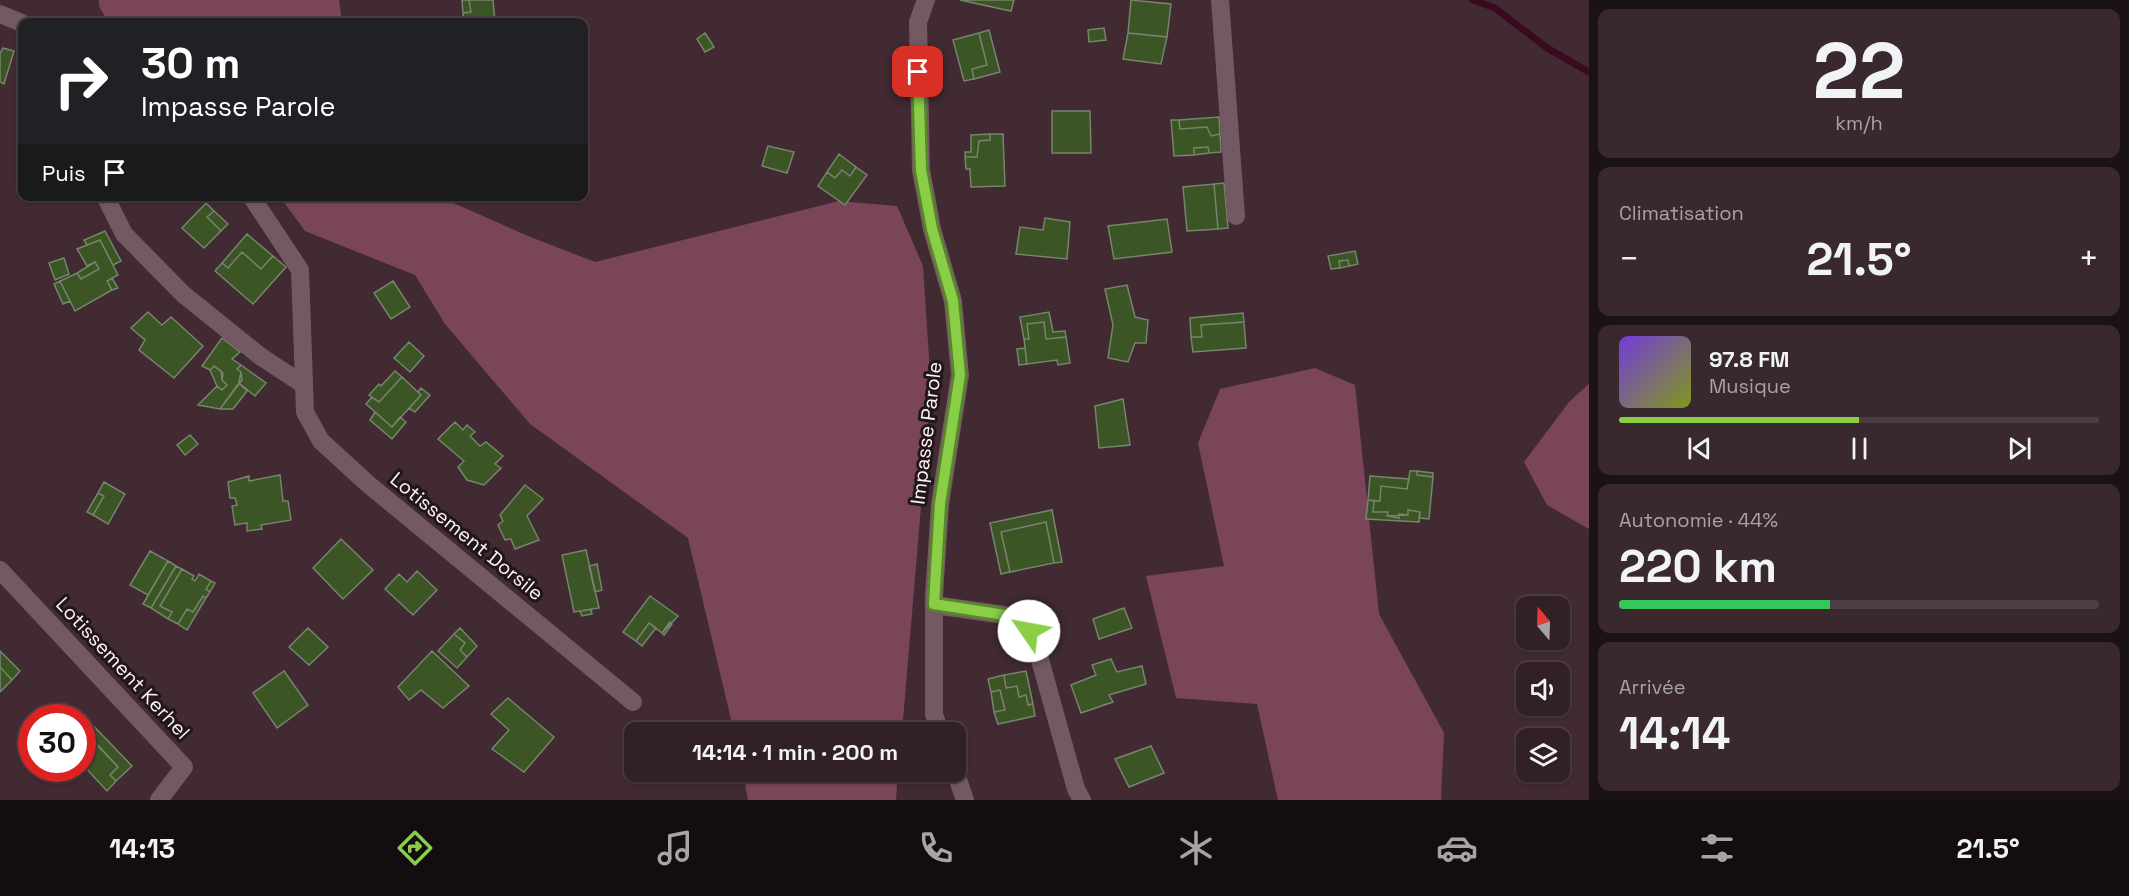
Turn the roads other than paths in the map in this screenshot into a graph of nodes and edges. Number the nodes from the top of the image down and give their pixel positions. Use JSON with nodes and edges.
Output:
{"nodes":[{"id":1,"x":926,"y":0,"type":"edge"},
{"id":2,"x":1220,"y":0,"type":"edge"},
{"id":3,"x":0,"y":14,"type":"edge"},
{"id":4,"x":18,"y":21,"type":"edge"},
{"id":5,"x":108,"y":201,"type":"edge"},
{"id":6,"x":254,"y":201,"type":"edge"},
{"id":7,"x":1236,"y":216,"type":"dead end"},
{"id":8,"x":304,"y":385,"type":"junction"},
{"id":9,"x":0,"y":570,"type":"edge"},
{"id":10,"x":934,"y":604,"type":"junction"},
{"id":11,"x":633,"y":702,"type":"dead end"},
{"id":12,"x":937,"y":722,"type":"edge"},
{"id":13,"x":959,"y":782,"type":"edge"},
{"id":14,"x":159,"y":800,"type":"edge"},
{"id":15,"x":965,"y":800,"type":"edge"},
{"id":16,"x":1082,"y":800,"type":"edge"}],
"edges":[{"from":1,"to":10,"type":"street","name":"Impasse Parole"},
{"from":2,"to":7,"type":"street"},
{"from":3,"to":4,"type":"street"},
{"from":5,"to":8,"type":"street"},
{"from":6,"to":8,"type":"street","name":"Lotissement Dorsile"},
{"from":8,"to":11,"type":"street","name":"Lotissement Dorsile"},
{"from":9,"to":14,"type":"street","name":"Lotissement Kerhel"},
{"from":10,"to":12,"type":"street","name":"Impasse Parole"},
{"from":10,"to":16,"type":"street"},
{"from":13,"to":15,"type":"street"}]}
